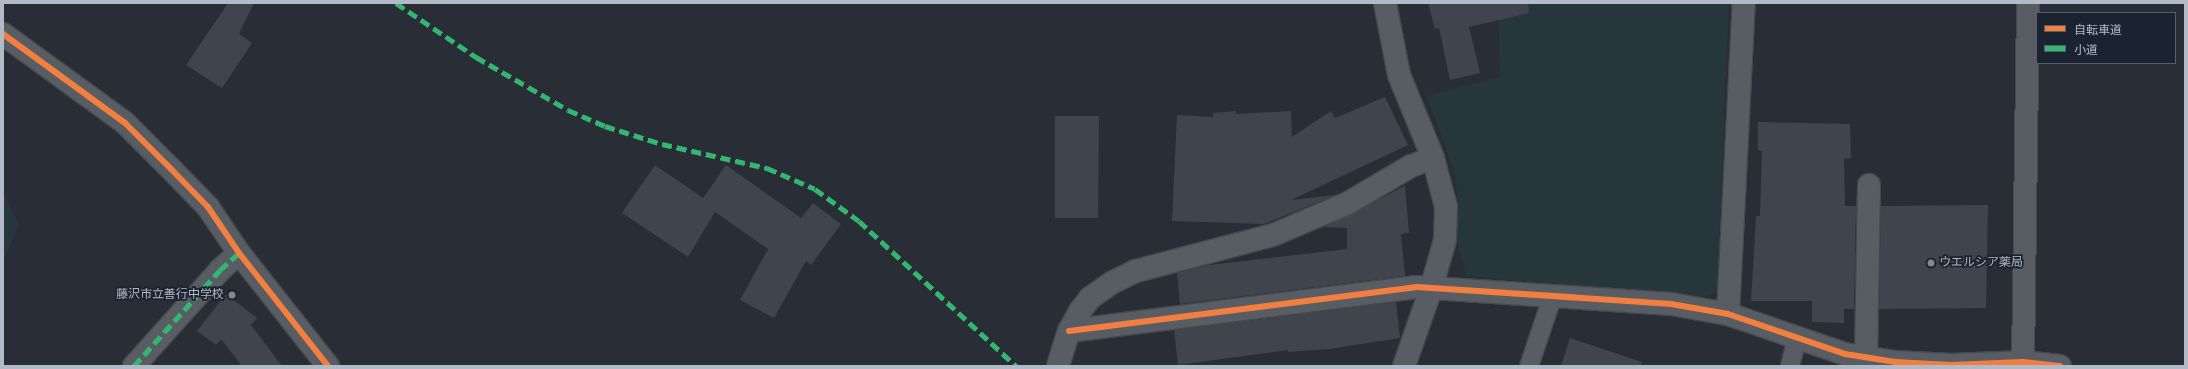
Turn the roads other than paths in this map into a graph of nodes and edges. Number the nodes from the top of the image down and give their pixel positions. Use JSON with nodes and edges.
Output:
{"nodes":[{"id":1,"x":1385,"y":3,"type":"edge"},
{"id":2,"x":1744,"y":3,"type":"edge"},
{"id":3,"x":2028,"y":3,"type":"edge"},
{"id":4,"x":3,"y":34,"type":"edge"},
{"id":5,"x":1433,"y":158,"type":"junction"},
{"id":6,"x":1869,"y":185,"type":"dead end"},
{"id":7,"x":239,"y":253,"type":"junction"},
{"id":8,"x":1431,"y":289,"type":"junction"},
{"id":9,"x":1553,"y":296,"type":"junction"},
{"id":10,"x":1728,"y":314,"type":"junction"},
{"id":11,"x":1068,"y":331,"type":"junction"},
{"id":12,"x":1797,"y":338,"type":"junction"},
{"id":13,"x":1866,"y":358,"type":"junction"},
{"id":14,"x":2023,"y":362,"type":"junction"},
{"id":15,"x":134,"y":366,"type":"edge"},
{"id":16,"x":328,"y":366,"type":"edge"},
{"id":17,"x":1058,"y":366,"type":"edge"},
{"id":18,"x":1404,"y":366,"type":"edge"},
{"id":19,"x":1529,"y":366,"type":"edge"},
{"id":20,"x":1790,"y":366,"type":"edge"},
{"id":21,"x":2060,"y":366,"type":"edge"}],
"edges":[{"from":1,"to":5,"type":"street"},
{"from":2,"to":10,"type":"street"},
{"from":3,"to":14,"type":"street"},
{"from":4,"to":7,"type":"street"},
{"from":5,"to":8,"type":"street"},
{"from":5,"to":11,"type":"street"},
{"from":6,"to":13,"type":"street"},
{"from":7,"to":15,"type":"street"},
{"from":7,"to":16,"type":"street"},
{"from":8,"to":9,"type":"street"},
{"from":8,"to":11,"type":"street"},
{"from":8,"to":18,"type":"street"},
{"from":9,"to":10,"type":"street"},
{"from":9,"to":19,"type":"lane"},
{"from":10,"to":12,"type":"street"},
{"from":11,"to":17,"type":"street"},
{"from":12,"to":13,"type":"street"},
{"from":12,"to":20,"type":"lane"},
{"from":13,"to":14,"type":"street"},
{"from":14,"to":21,"type":"street"}]}
